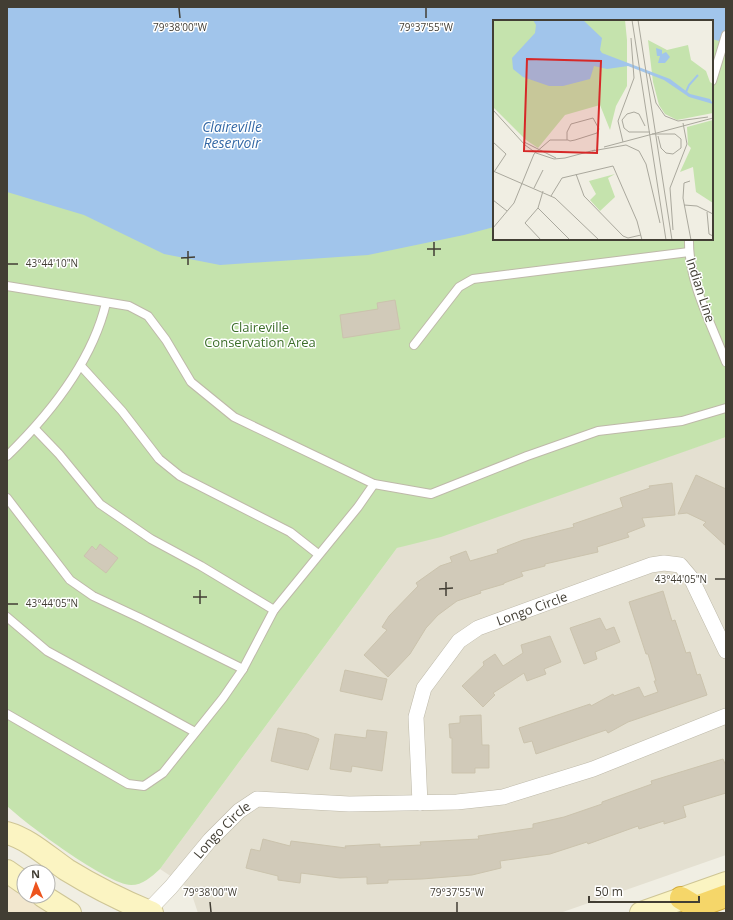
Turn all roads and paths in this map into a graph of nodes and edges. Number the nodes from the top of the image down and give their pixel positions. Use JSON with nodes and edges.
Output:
{"nodes":[{"id":1,"x":726,"y":35,"type":"edge"},
{"id":2,"x":713,"y":78,"type":"edge"},
{"id":3,"x":689,"y":240,"type":"edge"},
{"id":4,"x":689,"y":252,"type":"junction"},
{"id":5,"x":7,"y":286,"type":"edge"},
{"id":6,"x":106,"y":303,"type":"junction"},
{"id":7,"x":414,"y":345,"type":"dead end"},
{"id":8,"x":726,"y":362,"type":"edge"},
{"id":9,"x":81,"y":366,"type":"junction"},
{"id":10,"x":726,"y":408,"type":"edge"},
{"id":11,"x":35,"y":429,"type":"junction"},
{"id":12,"x":7,"y":456,"type":"edge"},
{"id":13,"x":374,"y":484,"type":"junction"},
{"id":14,"x":7,"y":498,"type":"edge"},
{"id":15,"x":318,"y":554,"type":"junction"},
{"id":16,"x":274,"y":610,"type":"junction"},
{"id":17,"x":7,"y":616,"type":"edge"},
{"id":18,"x":726,"y":651,"type":"edge"},
{"id":19,"x":243,"y":670,"type":"junction"},
{"id":20,"x":7,"y":714,"type":"edge"},
{"id":21,"x":726,"y":716,"type":"edge"},
{"id":22,"x":195,"y":732,"type":"junction"},
{"id":23,"x":420,"y":803,"type":"junction"},
{"id":24,"x":7,"y":833,"type":"edge"},
{"id":25,"x":7,"y":871,"type":"edge"},
{"id":26,"x":16,"y":877,"type":"edge"},
{"id":27,"x":726,"y":882,"type":"edge"},
{"id":28,"x":726,"y":896,"type":"edge"},
{"id":29,"x":681,"y":898,"type":"junction"},
{"id":30,"x":56,"y":904,"type":"edge"},
{"id":31,"x":148,"y":912,"type":"edge"},
{"id":32,"x":70,"y":913,"type":"edge"},
{"id":33,"x":641,"y":913,"type":"edge"}],
"edges":[{"from":1,"to":2,"type":"lane"},
{"from":3,"to":4,"type":"lane","name":"Indian Line"},
{"from":4,"to":7,"type":"lane"},
{"from":4,"to":8,"type":"lane","name":"Indian Line"},
{"from":5,"to":6,"type":"lane"},
{"from":6,"to":9,"type":"lane"},
{"from":6,"to":13,"type":"lane"},
{"from":9,"to":11,"type":"lane"},
{"from":9,"to":15,"type":"lane"},
{"from":10,"to":13,"type":"lane"},
{"from":11,"to":12,"type":"lane"},
{"from":11,"to":16,"type":"lane"},
{"from":13,"to":15,"type":"lane"},
{"from":14,"to":19,"type":"lane"},
{"from":15,"to":16,"type":"lane"},
{"from":16,"to":19,"type":"lane"},
{"from":17,"to":22,"type":"lane"},
{"from":18,"to":23,"type":"street","name":"Longo Circle"},
{"from":19,"to":22,"type":"lane"},
{"from":20,"to":22,"type":"lane"},
{"from":21,"to":23,"type":"street","name":"Longo Circle"},
{"from":23,"to":31,"type":"street","name":"Longo Circle"},
{"from":24,"to":31,"type":"main road"},
{"from":25,"to":26,"type":"main road"},
{"from":27,"to":29,"type":"main road"},
{"from":28,"to":29,"type":"highway"},
{"from":29,"to":33,"type":"main road"},
{"from":30,"to":32,"type":"main road"}]}
